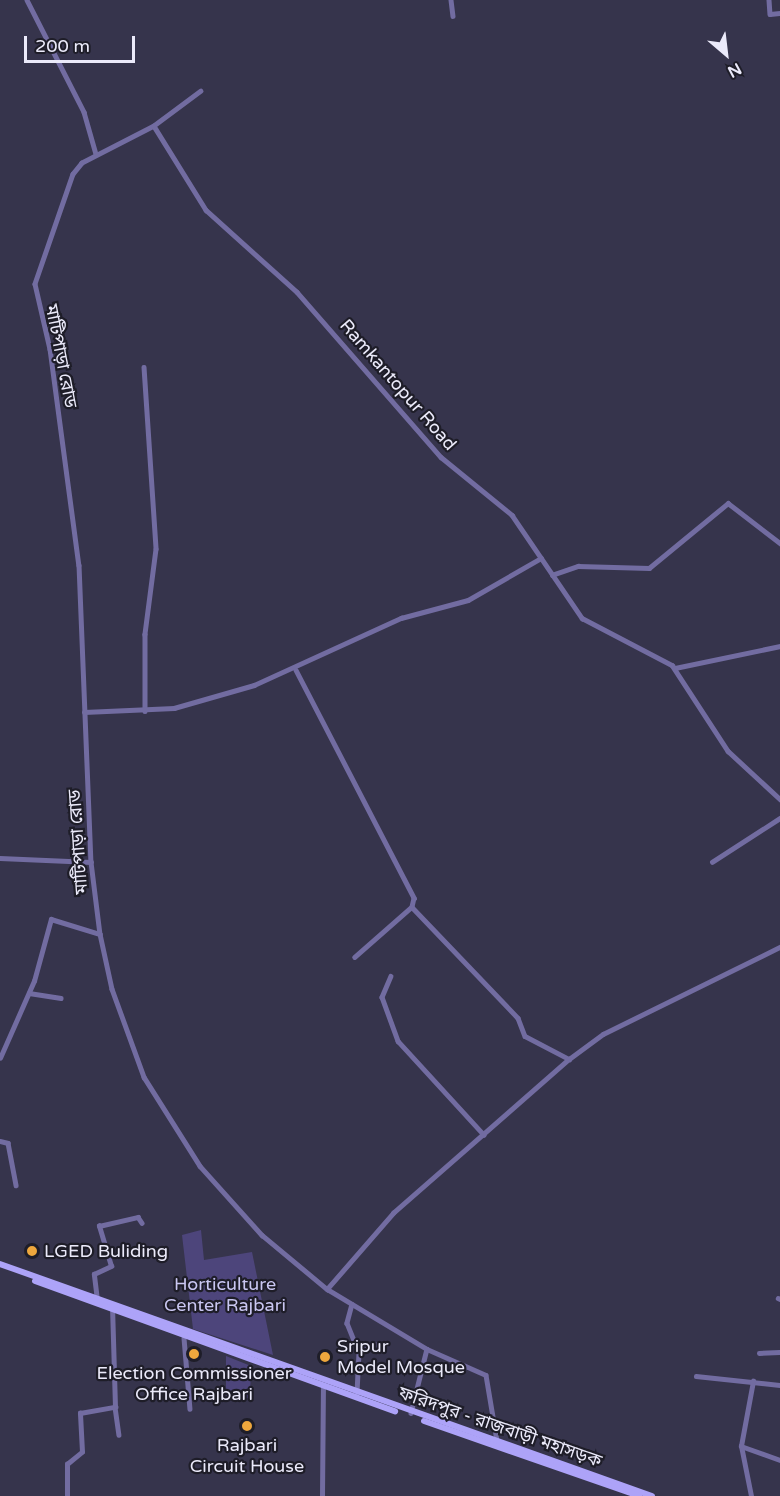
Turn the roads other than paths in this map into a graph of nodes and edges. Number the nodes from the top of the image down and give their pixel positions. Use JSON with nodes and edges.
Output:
{"nodes":[{"id":1,"x":27,"y":0,"type":"edge"},
{"id":2,"x":451,"y":0,"type":"edge"},
{"id":3,"x":769,"y":0,"type":"edge"},
{"id":4,"x":780,"y":13,"type":"edge"},
{"id":5,"x":453,"y":16,"type":"dead end"},
{"id":6,"x":201,"y":91,"type":"dead end"},
{"id":7,"x":154,"y":126,"type":"junction"},
{"id":8,"x":96,"y":154,"type":"junction"},
{"id":9,"x":144,"y":367,"type":"dead end"},
{"id":10,"x":780,"y":543,"type":"edge"},
{"id":11,"x":541,"y":558,"type":"junction"},
{"id":12,"x":552,"y":575,"type":"junction"},
{"id":13,"x":780,"y":646,"type":"edge"},
{"id":14,"x":675,"y":668,"type":"junction"},
{"id":15,"x":296,"y":670,"type":"junction"},
{"id":16,"x":145,"y":711,"type":"junction"},
{"id":17,"x":84,"y":712,"type":"junction"},
{"id":18,"x":780,"y":800,"type":"edge"},
{"id":19,"x":780,"y":818,"type":"edge"},
{"id":20,"x":0,"y":858,"type":"edge"},
{"id":21,"x":91,"y":862,"type":"junction"},
{"id":22,"x":712,"y":862,"type":"dead end"},
{"id":23,"x":412,"y":907,"type":"junction"},
{"id":24,"x":100,"y":934,"type":"junction"},
{"id":25,"x":780,"y":947,"type":"edge"},
{"id":26,"x":355,"y":957,"type":"dead end"},
{"id":27,"x":391,"y":976,"type":"dead end"},
{"id":28,"x":29,"y":993,"type":"junction"},
{"id":29,"x":61,"y":998,"type":"dead end"},
{"id":30,"x":0,"y":1058,"type":"edge"},
{"id":31,"x":568,"y":1059,"type":"junction"},
{"id":32,"x":484,"y":1135,"type":"junction"},
{"id":33,"x":0,"y":1141,"type":"edge"},
{"id":34,"x":16,"y":1185,"type":"dead end"},
{"id":35,"x":142,"y":1223,"type":"dead end"},
{"id":36,"x":0,"y":1265,"type":"edge"},
{"id":37,"x":327,"y":1289,"type":"junction"},
{"id":38,"x":97,"y":1300,"type":"junction"},
{"id":39,"x":352,"y":1304,"type":"junction"},
{"id":40,"x":111,"y":1309,"type":"junction"},
{"id":41,"x":184,"y":1338,"type":"junction"},
{"id":42,"x":386,"y":1344,"type":"dead end"},
{"id":43,"x":357,"y":1345,"type":"junction"},
{"id":44,"x":427,"y":1349,"type":"junction"},
{"id":45,"x":780,"y":1352,"type":"edge"},
{"id":46,"x":759,"y":1353,"type":"dead end"},
{"id":47,"x":696,"y":1376,"type":"dead end"},
{"id":48,"x":753,"y":1381,"type":"junction"},
{"id":49,"x":780,"y":1385,"type":"edge"},
{"id":50,"x":322,"y":1386,"type":"junction"},
{"id":51,"x":357,"y":1393,"type":"junction"},
{"id":52,"x":115,"y":1407,"type":"junction"},
{"id":53,"x":190,"y":1408,"type":"dead end"},
{"id":54,"x":411,"y":1413,"type":"junction"},
{"id":55,"x":119,"y":1435,"type":"dead end"},
{"id":56,"x":497,"y":1441,"type":"junction"},
{"id":57,"x":741,"y":1446,"type":"junction"},
{"id":58,"x":780,"y":1460,"type":"edge"},
{"id":59,"x":67,"y":1496,"type":"edge"},
{"id":60,"x":322,"y":1496,"type":"edge"},
{"id":61,"x":639,"y":1496,"type":"edge"},
{"id":62,"x":652,"y":1496,"type":"edge"},
{"id":63,"x":751,"y":1496,"type":"edge"}],
"edges":[{"from":1,"to":8,"type":"street"},
{"from":2,"to":5,"type":"street"},
{"from":3,"to":4,"type":"street"},
{"from":6,"to":7,"type":"street","name":"মাটিপাড়া রোড"},
{"from":7,"to":8,"type":"street","name":"মাটিপাড়া রোড"},
{"from":7,"to":11,"type":"street","name":"Ramkantopur Road"},
{"from":8,"to":17,"type":"street","name":"মাটিপাড়া রোড"},
{"from":9,"to":16,"type":"street"},
{"from":10,"to":12,"type":"street"},
{"from":11,"to":12,"type":"street","name":"Ramkantopur Road"},
{"from":11,"to":15,"type":"street"},
{"from":12,"to":14,"type":"street","name":"Ramkantopur Road"},
{"from":13,"to":14,"type":"street"},
{"from":14,"to":18,"type":"street","name":"Ramkantopur Road"},
{"from":15,"to":16,"type":"street"},
{"from":15,"to":23,"type":"street"},
{"from":16,"to":17,"type":"street"},
{"from":17,"to":21,"type":"street","name":"মাটিপাড়া রোড"},
{"from":19,"to":22,"type":"street"},
{"from":20,"to":21,"type":"street"},
{"from":21,"to":24,"type":"street","name":"মাটিপাড়া রোড"},
{"from":23,"to":26,"type":"street"},
{"from":23,"to":31,"type":"street"},
{"from":24,"to":28,"type":"street"},
{"from":24,"to":37,"type":"street","name":"মাটিপাড়া রোড"},
{"from":25,"to":31,"type":"street"},
{"from":27,"to":32,"type":"street"},
{"from":28,"to":29,"type":"street"},
{"from":28,"to":30,"type":"street"},
{"from":31,"to":32,"type":"street"},
{"from":32,"to":37,"type":"street"},
{"from":33,"to":34,"type":"street"},
{"from":35,"to":38,"type":"street"},
{"from":36,"to":38,"type":"main road","name":"ফরিদপুর - রাজবাড়ী মহাসড়ক"},
{"from":36,"to":40,"type":"main road","name":"ফরিদপুর - রাজবাড়ী মহাসড়ক"},
{"from":37,"to":39,"type":"street","name":"মাটিপাড়া রোড"},
{"from":38,"to":40,"type":"main road","name":"ফরিদপুর - রাজবাড়ী মহাসড়ক"},
{"from":39,"to":43,"type":"street"},
{"from":39,"to":44,"type":"street","name":"মাটিপাড়া রোড"},
{"from":40,"to":41,"type":"main road","name":"ফরিদপুর - রাজবাড়ী মহাসড়ক"},
{"from":40,"to":51,"type":"main road","name":"ফরিদপুর - রাজবাড়ী মহাসড়ক"},
{"from":40,"to":52,"type":"street"},
{"from":41,"to":50,"type":"main road","name":"ফরিদপুর - রাজবাড়ী মহাসড়ক"},
{"from":41,"to":53,"type":"street"},
{"from":42,"to":43,"type":"street"},
{"from":43,"to":51,"type":"street"},
{"from":44,"to":54,"type":"street"},
{"from":44,"to":56,"type":"street","name":"মাটিপাড়া রোড"},
{"from":45,"to":46,"type":"street"},
{"from":47,"to":48,"type":"street"},
{"from":48,"to":49,"type":"street"},
{"from":48,"to":57,"type":"street"},
{"from":50,"to":60,"type":"street"},
{"from":50,"to":61,"type":"main road","name":"ফরিদপুর - রাজবাড়ী মহাসড়ক"},
{"from":51,"to":54,"type":"main road","name":"ফরিদপুর - রাজবাড়ী মহাসড়ক"},
{"from":52,"to":55,"type":"street"},
{"from":52,"to":59,"type":"street"},
{"from":54,"to":56,"type":"main road","name":"ফরিদপুর - রাজবাড়ী মহাসড়ক"},
{"from":56,"to":62,"type":"main road","name":"ফরিদপুর - রাজবাড়ী মহাসড়ক"},
{"from":57,"to":58,"type":"street"},
{"from":57,"to":63,"type":"street"}]}
